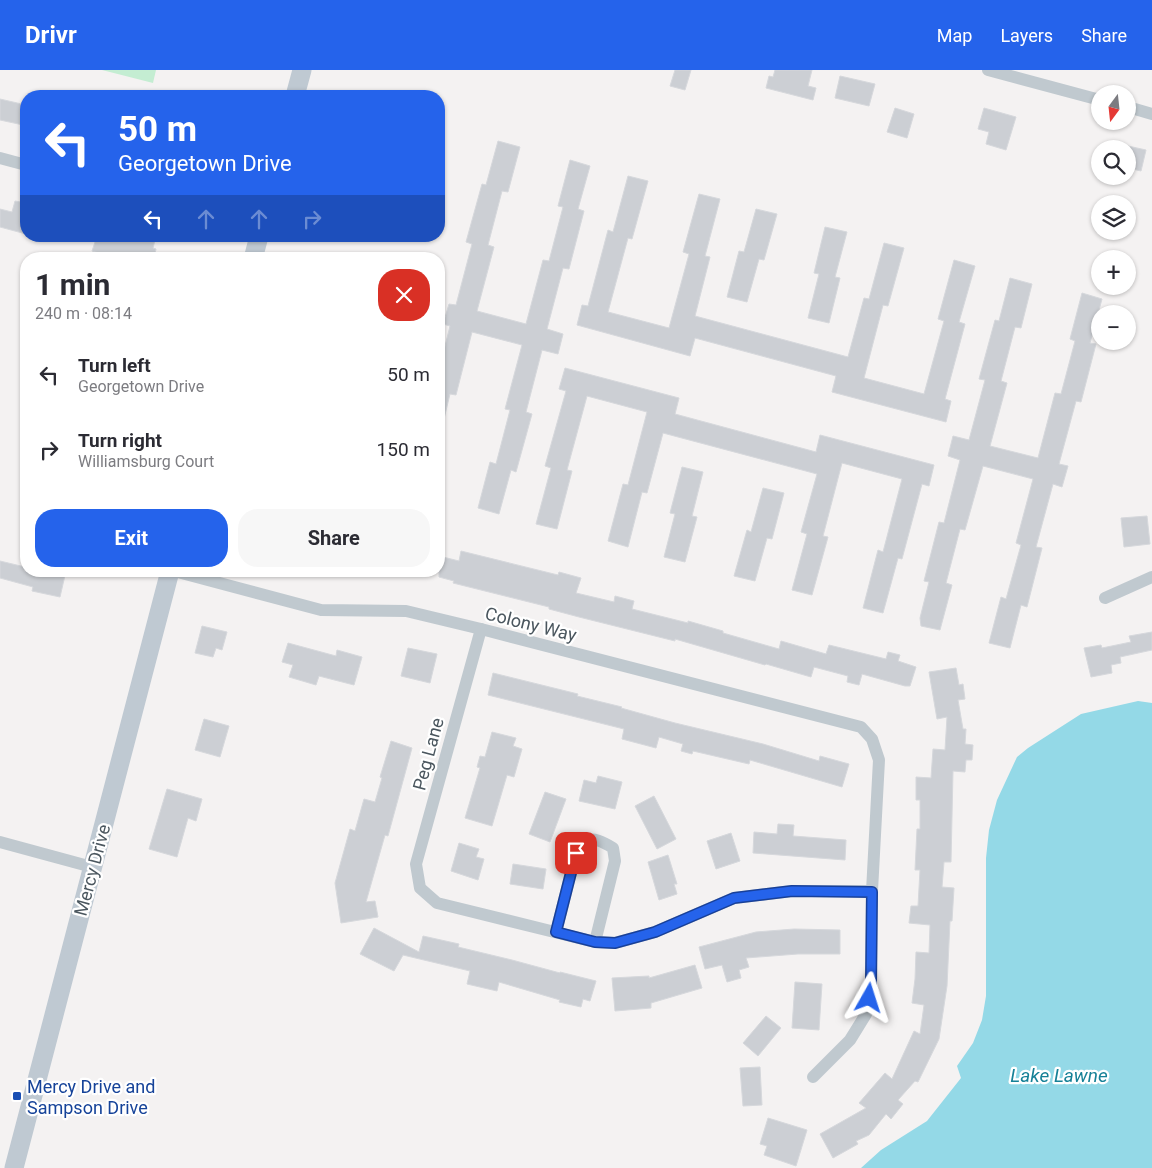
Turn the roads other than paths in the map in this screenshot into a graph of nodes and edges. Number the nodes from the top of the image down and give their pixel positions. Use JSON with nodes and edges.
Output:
{"nodes":[{"id":1,"x":302,"y":70,"type":"edge"},
{"id":2,"x":988,"y":70,"type":"edge"},
{"id":3,"x":297,"y":90,"type":"edge"},
{"id":4,"x":1091,"y":98,"type":"edge"},
{"id":5,"x":1136,"y":109,"type":"edge"},
{"id":6,"x":1152,"y":114,"type":"edge"},
{"id":7,"x":0,"y":158,"type":"edge"},
{"id":8,"x":20,"y":163,"type":"edge"},
{"id":9,"x":168,"y":577,"type":"edge"},
{"id":10,"x":196,"y":577,"type":"edge"},
{"id":11,"x":1152,"y":577,"type":"edge"},
{"id":12,"x":1105,"y":598,"type":"dead end"},
{"id":13,"x":481,"y":629,"type":"junction"},
{"id":14,"x":0,"y":842,"type":"edge"},
{"id":15,"x":92,"y":866,"type":"junction"},
{"id":16,"x":872,"y":892,"type":"junction"},
{"id":17,"x":556,"y":932,"type":"junction"},
{"id":18,"x":595,"y":942,"type":"junction"},
{"id":19,"x":813,"y":1077,"type":"dead end"},
{"id":20,"x":14,"y":1168,"type":"edge"}],
"edges":[{"from":1,"to":3,"type":"street"},
{"from":2,"to":4,"type":"street"},
{"from":5,"to":6,"type":"street"},
{"from":7,"to":8,"type":"street"},
{"from":9,"to":15,"type":"street","name":"Mercy Drive"},
{"from":10,"to":13,"type":"street","name":"Colony Way"},
{"from":11,"to":12,"type":"street"},
{"from":13,"to":16,"type":"street","name":"Colony Way"},
{"from":13,"to":17,"type":"street","name":"Peg Lane"},
{"from":14,"to":15,"type":"street"},
{"from":15,"to":20,"type":"street","name":"Mercy Drive"},
{"from":16,"to":18,"type":"street"},
{"from":16,"to":19,"type":"street"},
{"from":17,"to":18,"type":"street"},
{"from":17,"to":18,"type":"street"}]}
